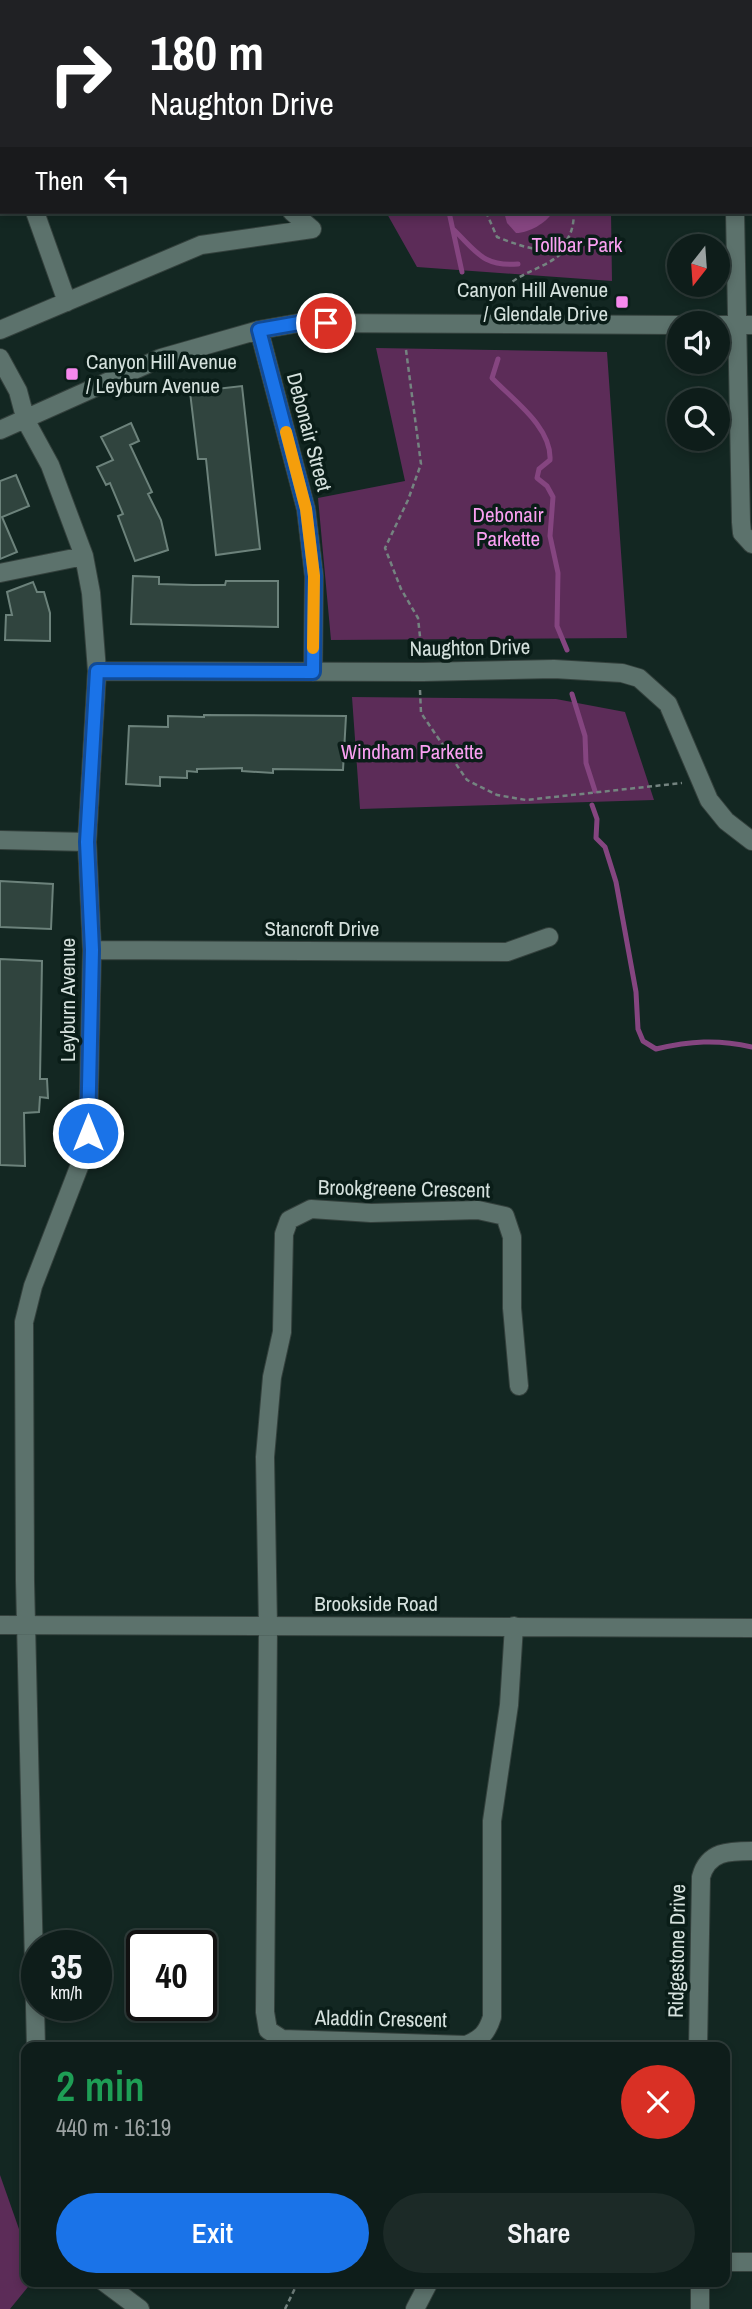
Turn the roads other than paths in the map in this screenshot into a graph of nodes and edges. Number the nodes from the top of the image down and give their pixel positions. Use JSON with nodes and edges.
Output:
{"nodes":[{"id":1,"x":36,"y":214,"type":"edge"},
{"id":2,"x":294,"y":214,"type":"edge"},
{"id":3,"x":735,"y":214,"type":"edge"},
{"id":4,"x":67,"y":302,"type":"junction"},
{"id":5,"x":667,"y":325,"type":"edge"},
{"id":6,"x":745,"y":325,"type":"edge"},
{"id":7,"x":0,"y":330,"type":"edge"},
{"id":8,"x":259,"y":330,"type":"junction"},
{"id":9,"x":0,"y":358,"type":"edge"},
{"id":10,"x":26,"y":421,"type":"junction"},
{"id":11,"x":0,"y":430,"type":"edge"},
{"id":12,"x":752,"y":544,"type":"edge"},
{"id":13,"x":84,"y":556,"type":"junction"},
{"id":14,"x":0,"y":573,"type":"edge"},
{"id":15,"x":97,"y":671,"type":"junction"},
{"id":16,"x":313,"y":672,"type":"junction"},
{"id":17,"x":0,"y":840,"type":"edge"},
{"id":18,"x":752,"y":841,"type":"edge"},
{"id":19,"x":87,"y":842,"type":"junction"},
{"id":20,"x":549,"y":937,"type":"dead end"},
{"id":21,"x":92,"y":950,"type":"junction"},
{"id":22,"x":519,"y":1386,"type":"dead end"},
{"id":23,"x":25,"y":1624,"type":"junction"},
{"id":24,"x":0,"y":1625,"type":"edge"},
{"id":25,"x":514,"y":1626,"type":"junction"},
{"id":26,"x":268,"y":1627,"type":"junction"},
{"id":27,"x":752,"y":1628,"type":"edge"},
{"id":28,"x":752,"y":1851,"type":"edge"},
{"id":29,"x":36,"y":2042,"type":"edge"},
{"id":30,"x":366,"y":2042,"type":"edge"},
{"id":31,"x":474,"y":2042,"type":"edge"},
{"id":32,"x":698,"y":2042,"type":"edge"},
{"id":33,"x":730,"y":2262,"type":"edge"},
{"id":34,"x":752,"y":2262,"type":"edge"},
{"id":35,"x":111,"y":2287,"type":"edge"},
{"id":36,"x":426,"y":2287,"type":"edge"},
{"id":37,"x":700,"y":2287,"type":"edge"},
{"id":38,"x":140,"y":2309,"type":"edge"},
{"id":39,"x":415,"y":2309,"type":"edge"},
{"id":40,"x":700,"y":2309,"type":"edge"}],
"edges":[{"from":1,"to":4,"type":"street"},
{"from":2,"to":4,"type":"street"},
{"from":3,"to":6,"type":"street"},
{"from":4,"to":7,"type":"street"},
{"from":5,"to":8,"type":"street"},
{"from":6,"to":12,"type":"street"},
{"from":8,"to":10,"type":"street"},
{"from":8,"to":16,"type":"street","name":"Debonair Street"},
{"from":9,"to":10,"type":"street","name":"Leyburn Avenue"},
{"from":10,"to":11,"type":"street"},
{"from":10,"to":13,"type":"street","name":"Leyburn Avenue"},
{"from":13,"to":14,"type":"street"},
{"from":13,"to":15,"type":"street","name":"Leyburn Avenue"},
{"from":15,"to":16,"type":"street","name":"Naughton Drive"},
{"from":15,"to":19,"type":"street","name":"Leyburn Avenue"},
{"from":16,"to":18,"type":"street","name":"Naughton Drive"},
{"from":17,"to":19,"type":"street"},
{"from":19,"to":21,"type":"street","name":"Leyburn Avenue"},
{"from":20,"to":21,"type":"street","name":"Stancroft Drive"},
{"from":21,"to":23,"type":"street","name":"Leyburn Avenue"},
{"from":22,"to":26,"type":"street","name":"Brookgreene Crescent"},
{"from":23,"to":24,"type":"street","name":"Brookside Road"},
{"from":23,"to":26,"type":"street","name":"Brookside Road"},
{"from":23,"to":29,"type":"street","name":"Leyburn Avenue"},
{"from":25,"to":26,"type":"street","name":"Brookside Road"},
{"from":25,"to":27,"type":"street","name":"Brookside Road"},
{"from":25,"to":31,"type":"street","name":"Aladdin Crescent"},
{"from":26,"to":30,"type":"street","name":"Aladdin Crescent"},
{"from":28,"to":32,"type":"street","name":"Ridgestone Drive"},
{"from":33,"to":34,"type":"street"},
{"from":35,"to":38,"type":"street"},
{"from":36,"to":39,"type":"street"},
{"from":37,"to":40,"type":"street"}]}
